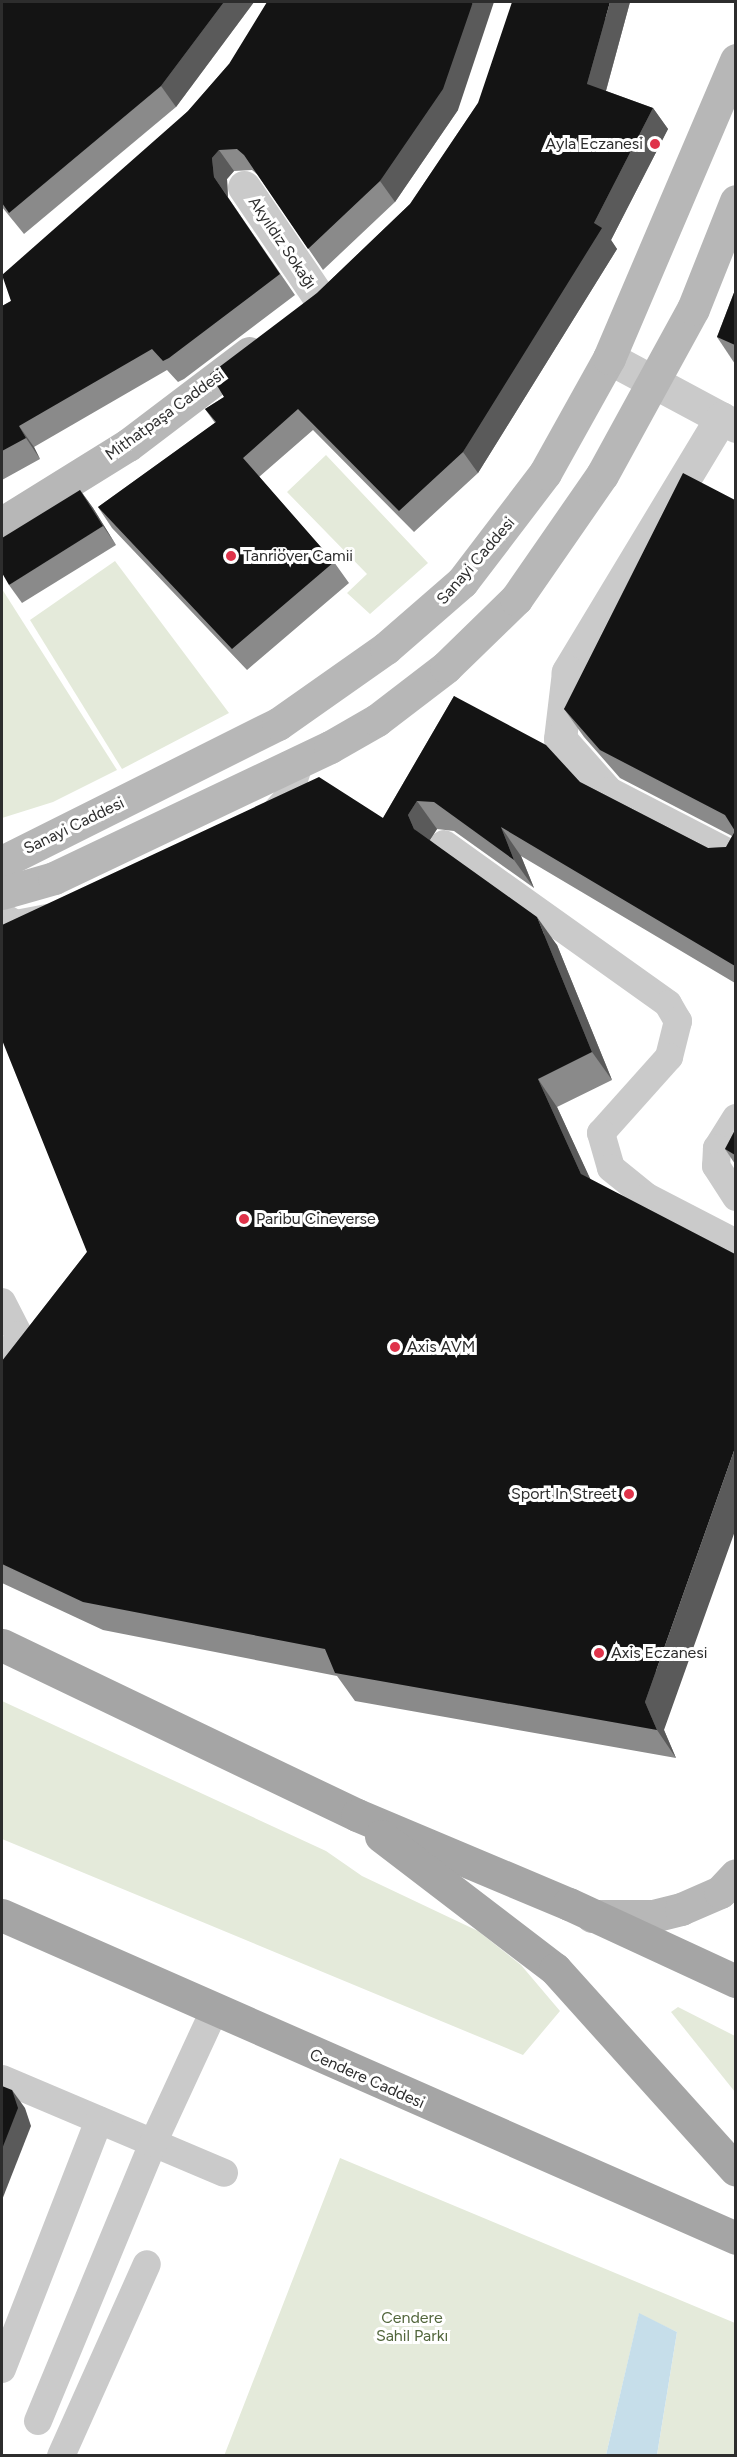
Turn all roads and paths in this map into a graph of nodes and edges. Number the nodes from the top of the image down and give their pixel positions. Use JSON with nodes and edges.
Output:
{"nodes":[{"id":1,"x":735,"y":60,"type":"edge"},
{"id":2,"x":244,"y":187,"type":"dead end"},
{"id":3,"x":735,"y":201,"type":"edge"},
{"id":4,"x":345,"y":276,"type":"edge"},
{"id":5,"x":320,"y":299,"type":"junction"},
{"id":6,"x":609,"y":358,"type":"junction"},
{"id":7,"x":655,"y":383,"type":"junction"},
{"id":8,"x":728,"y":422,"type":"edge"},
{"id":9,"x":2,"y":523,"type":"edge"},
{"id":10,"x":300,"y":762,"type":"junction"},
{"id":11,"x":239,"y":833,"type":"edge"},
{"id":12,"x":444,"y":844,"type":"edge"},
{"id":13,"x":735,"y":859,"type":"edge"},
{"id":14,"x":2,"y":862,"type":"edge"},
{"id":15,"x":2,"y":893,"type":"edge"},
{"id":16,"x":77,"y":905,"type":"edge"},
{"id":17,"x":2,"y":916,"type":"edge"},
{"id":18,"x":735,"y":1118,"type":"edge"},
{"id":19,"x":735,"y":1197,"type":"edge"},
{"id":20,"x":735,"y":1243,"type":"edge"},
{"id":21,"x":2,"y":1302,"type":"edge"},
{"id":22,"x":2,"y":1374,"type":"edge"},
{"id":23,"x":2,"y":1645,"type":"edge"},
{"id":24,"x":357,"y":1815,"type":"junction"},
{"id":25,"x":735,"y":1875,"type":"edge"},
{"id":26,"x":2,"y":1915,"type":"edge"},
{"id":27,"x":592,"y":1916,"type":"junction"},
{"id":28,"x":735,"y":1982,"type":"edge"},
{"id":29,"x":214,"y":2011,"type":"junction"},
{"id":30,"x":2,"y":2079,"type":"edge"},
{"id":31,"x":99,"y":2120,"type":"junction"},
{"id":32,"x":153,"y":2143,"type":"junction"},
{"id":33,"x":735,"y":2170,"type":"edge"},
{"id":34,"x":224,"y":2173,"type":"dead end"},
{"id":35,"x":735,"y":2238,"type":"edge"},
{"id":36,"x":147,"y":2264,"type":"dead end"},
{"id":37,"x":2,"y":2369,"type":"edge"},
{"id":38,"x":38,"y":2421,"type":"dead end"},
{"id":39,"x":61,"y":2456,"type":"edge"}],
"edges":[{"from":1,"to":6,"type":"main road","name":"Sanayi Caddesi"},
{"from":2,"to":5,"type":"street","name":"Akyıldız Sokağı"},
{"from":3,"to":7,"type":"main road"},
{"from":4,"to":5,"type":"main road","name":"Mithatpaşa Caddesi"},
{"from":5,"to":9,"type":"main road","name":"Mithatpaşa Caddesi"},
{"from":6,"to":7,"type":"street"},
{"from":6,"to":14,"type":"main road","name":"Sanayi Caddesi"},
{"from":7,"to":8,"type":"street"},
{"from":7,"to":10,"type":"main road"},
{"from":8,"to":13,"type":"street"},
{"from":10,"to":11,"type":"lane"},
{"from":10,"to":15,"type":"main road"},
{"from":12,"to":20,"type":"lane"},
{"from":16,"to":17,"type":"lane"},
{"from":18,"to":19,"type":"lane"},
{"from":21,"to":22,"type":"lane"},
{"from":23,"to":24,"type":"main road"},
{"from":24,"to":27,"type":"main road"},
{"from":24,"to":33,"type":"main road"},
{"from":25,"to":27,"type":"main road"},
{"from":26,"to":29,"type":"main road","name":"Cendere Caddesi"},
{"from":27,"to":28,"type":"main road"},
{"from":29,"to":32,"type":"lane"},
{"from":29,"to":35,"type":"main road","name":"Cendere Caddesi"},
{"from":30,"to":31,"type":"lane"},
{"from":31,"to":32,"type":"lane"},
{"from":31,"to":37,"type":"lane"},
{"from":32,"to":34,"type":"lane"},
{"from":32,"to":38,"type":"lane"},
{"from":36,"to":39,"type":"lane"}]}
